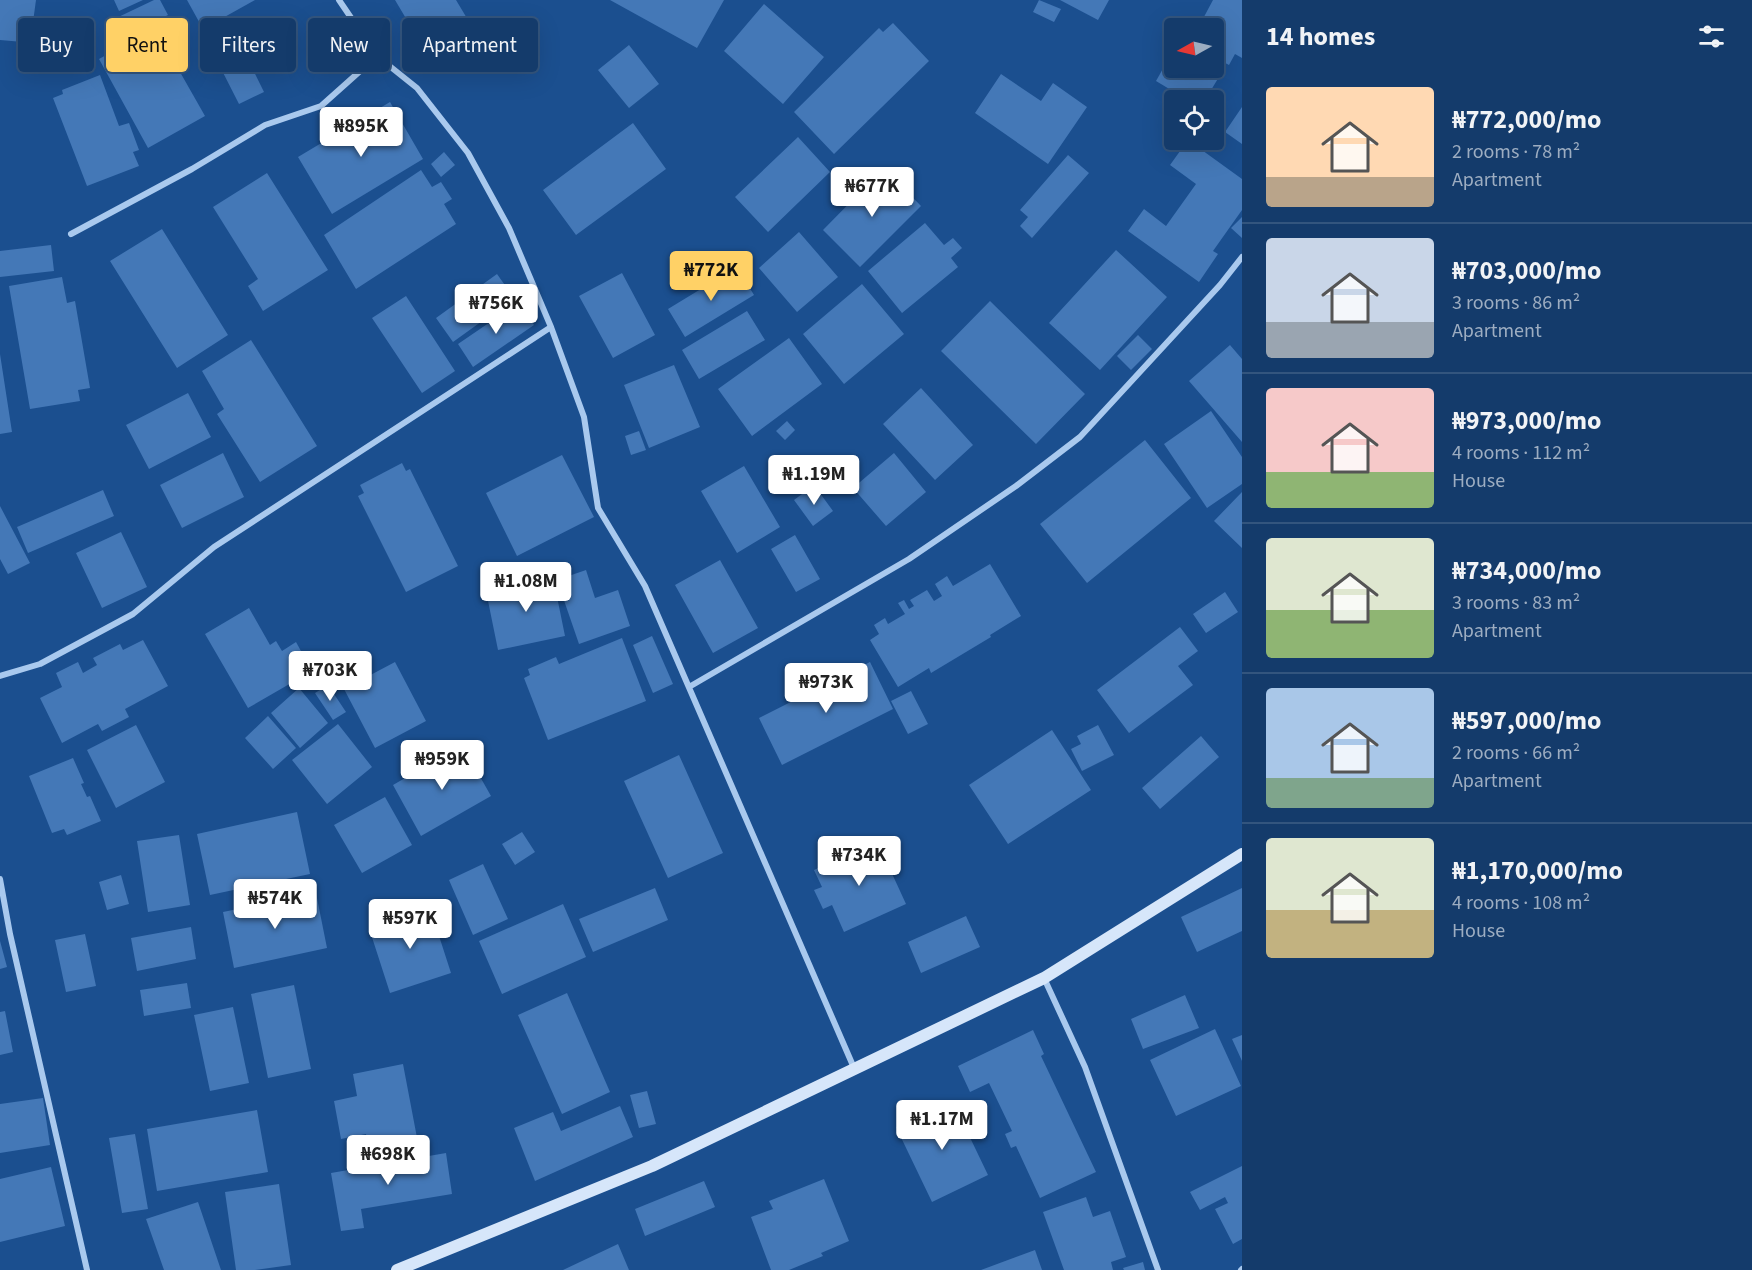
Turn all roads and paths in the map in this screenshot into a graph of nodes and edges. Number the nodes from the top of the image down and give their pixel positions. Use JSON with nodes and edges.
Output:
{"nodes":[{"id":1,"x":339,"y":0,"type":"edge"},
{"id":2,"x":351,"y":18,"type":"edge"},
{"id":3,"x":390,"y":66,"type":"edge"},
{"id":4,"x":359,"y":72,"type":"edge"},
{"id":5,"x":71,"y":234,"type":"dead end"},
{"id":6,"x":1242,"y":257,"type":"edge"},
{"id":7,"x":551,"y":327,"type":"junction"},
{"id":8,"x":0,"y":676,"type":"edge"},
{"id":9,"x":689,"y":687,"type":"junction"},
{"id":10,"x":1242,"y":854,"type":"edge"},
{"id":11,"x":0,"y":879,"type":"edge"},
{"id":12,"x":1044,"y":978,"type":"junction"},
{"id":13,"x":855,"y":1070,"type":"junction"},
{"id":14,"x":87,"y":1270,"type":"edge"},
{"id":15,"x":397,"y":1270,"type":"edge"},
{"id":16,"x":1158,"y":1270,"type":"edge"}],
"edges":[{"from":1,"to":2,"type":"street"},
{"from":3,"to":7,"type":"street"},
{"from":4,"to":5,"type":"street"},
{"from":6,"to":9,"type":"street"},
{"from":7,"to":8,"type":"street"},
{"from":7,"to":9,"type":"street"},
{"from":9,"to":13,"type":"street"},
{"from":10,"to":12,"type":"street"},
{"from":11,"to":14,"type":"street"},
{"from":12,"to":13,"type":"street"},
{"from":12,"to":16,"type":"street"},
{"from":13,"to":15,"type":"street"}]}
